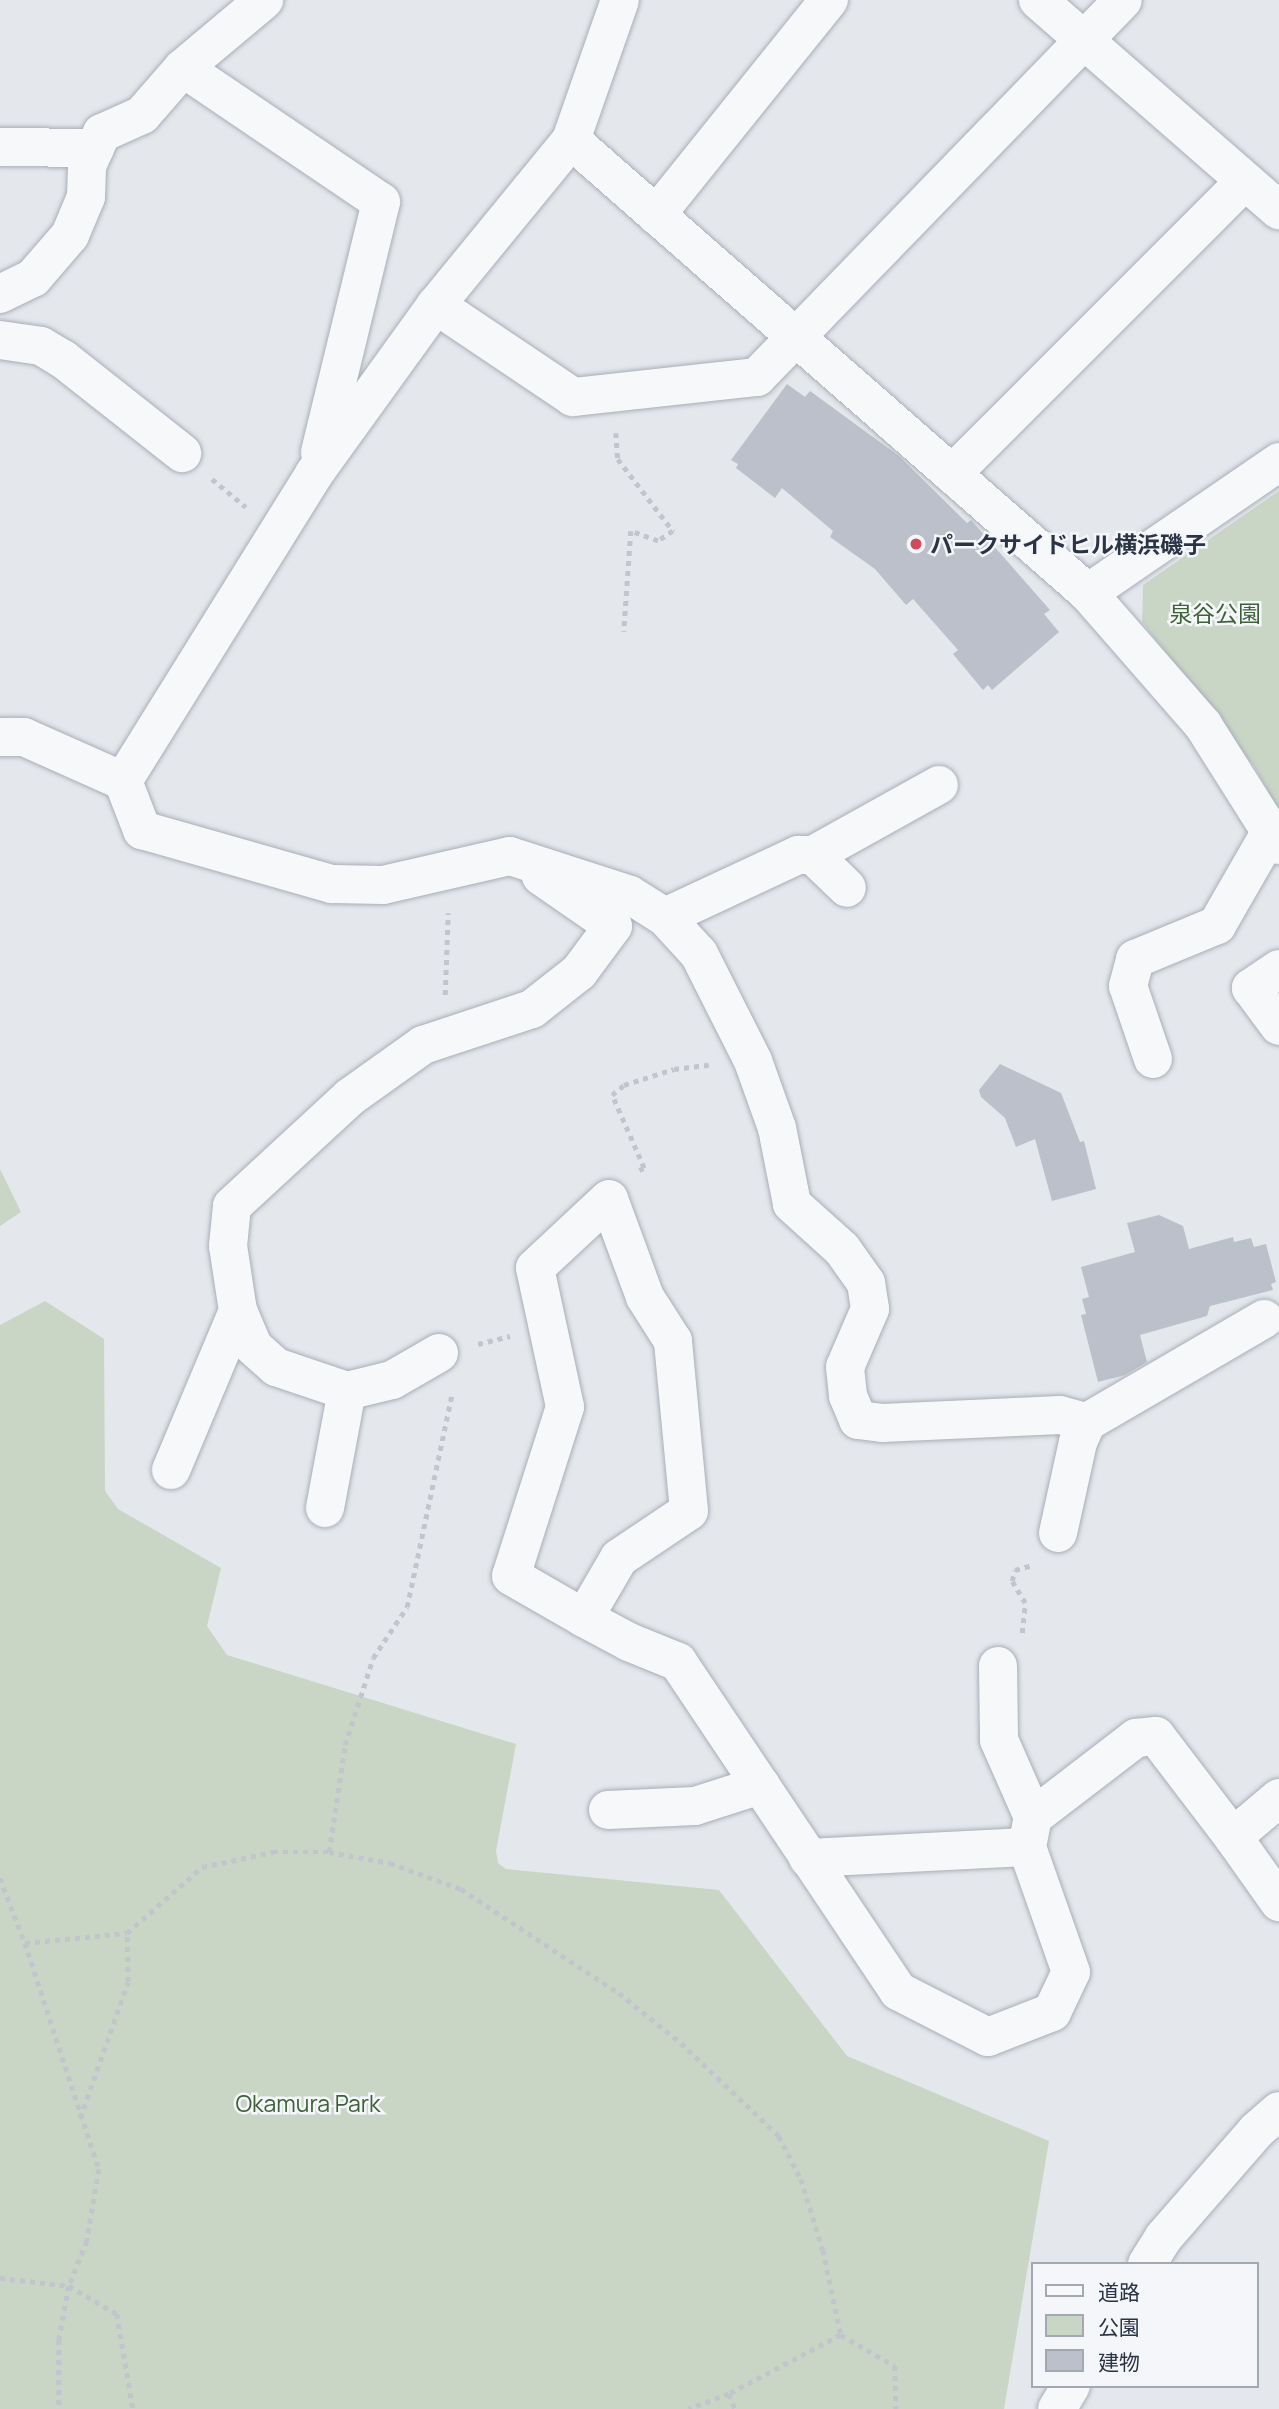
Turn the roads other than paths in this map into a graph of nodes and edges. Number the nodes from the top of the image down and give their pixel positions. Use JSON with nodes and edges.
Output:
{"nodes":[{"id":1,"x":264,"y":0,"type":"edge"},
{"id":2,"x":620,"y":0,"type":"edge"},
{"id":3,"x":829,"y":0,"type":"edge"},
{"id":4,"x":1038,"y":0,"type":"edge"},
{"id":5,"x":1123,"y":0,"type":"edge"},
{"id":6,"x":1084,"y":41,"type":"junction"},
{"id":7,"x":183,"y":68,"type":"junction"},
{"id":8,"x":571,"y":140,"type":"junction"},
{"id":9,"x":0,"y":147,"type":"edge"},
{"id":10,"x":95,"y":148,"type":"junction"},
{"id":11,"x":1245,"y":181,"type":"junction"},
{"id":12,"x":1279,"y":210,"type":"edge"},
{"id":13,"x":656,"y":215,"type":"junction"},
{"id":14,"x":0,"y":294,"type":"edge"},
{"id":15,"x":436,"y":305,"type":"junction"},
{"id":16,"x":797,"y":338,"type":"junction"},
{"id":17,"x":0,"y":340,"type":"edge"},
{"id":18,"x":182,"y":453,"type":"road end"},
{"id":19,"x":1279,"y":462,"type":"edge"},
{"id":20,"x":314,"y":474,"type":"junction"},
{"id":21,"x":952,"y":474,"type":"junction"},
{"id":22,"x":1088,"y":593,"type":"junction"},
{"id":23,"x":0,"y":737,"type":"edge"},
{"id":24,"x":123,"y":781,"type":"junction"},
{"id":25,"x":939,"y":785,"type":"dead end"},
{"id":26,"x":1275,"y":838,"type":"edge"},
{"id":27,"x":813,"y":855,"type":"junction"},
{"id":28,"x":510,"y":856,"type":"junction"},
{"id":29,"x":847,"y":888,"type":"dead end"},
{"id":30,"x":665,"y":917,"type":"junction"},
{"id":31,"x":1279,"y":969,"type":"edge"},
{"id":32,"x":444,"y":1011,"type":"road end"},
{"id":33,"x":1279,"y":1026,"type":"edge"},
{"id":34,"x":423,"y":1045,"type":"junction"},
{"id":35,"x":1153,"y":1059,"type":"dead end"},
{"id":36,"x":238,"y":1311,"type":"junction"},
{"id":37,"x":1264,"y":1319,"type":"dead end"},
{"id":38,"x":439,"y":1353,"type":"road end"},
{"id":39,"x":347,"y":1391,"type":"junction"},
{"id":40,"x":1087,"y":1422,"type":"junction"},
{"id":41,"x":171,"y":1469,"type":"dead end"},
{"id":42,"x":325,"y":1508,"type":"dead end"},
{"id":43,"x":1058,"y":1533,"type":"road end"},
{"id":44,"x":584,"y":1618,"type":"junction"},
{"id":45,"x":998,"y":1665,"type":"road end"},
{"id":46,"x":761,"y":1785,"type":"junction"},
{"id":47,"x":1279,"y":1798,"type":"edge"},
{"id":48,"x":608,"y":1810,"type":"dead end"},
{"id":49,"x":1030,"y":1832,"type":"junction"},
{"id":50,"x":1233,"y":1837,"type":"junction"},
{"id":51,"x":808,"y":1858,"type":"junction"},
{"id":52,"x":1279,"y":1902,"type":"edge"},
{"id":53,"x":1279,"y":2112,"type":"edge"},
{"id":54,"x":1148,"y":2262,"type":"edge"},
{"id":55,"x":1070,"y":2388,"type":"edge"},
{"id":56,"x":1057,"y":2409,"type":"edge"}],
"edges":[{"from":1,"to":7,"type":"street"},
{"from":2,"to":8,"type":"street"},
{"from":3,"to":13,"type":"street"},
{"from":4,"to":6,"type":"street"},
{"from":5,"to":6,"type":"street"},
{"from":6,"to":11,"type":"street"},
{"from":6,"to":16,"type":"street"},
{"from":7,"to":10,"type":"street"},
{"from":7,"to":20,"type":"street"},
{"from":8,"to":13,"type":"street"},
{"from":8,"to":15,"type":"street"},
{"from":9,"to":10,"type":"street"},
{"from":10,"to":14,"type":"street"},
{"from":11,"to":12,"type":"street"},
{"from":11,"to":21,"type":"street"},
{"from":13,"to":16,"type":"street"},
{"from":15,"to":16,"type":"street"},
{"from":15,"to":20,"type":"street"},
{"from":16,"to":21,"type":"street"},
{"from":17,"to":18,"type":"street"},
{"from":19,"to":22,"type":"street"},
{"from":20,"to":24,"type":"street"},
{"from":21,"to":22,"type":"street"},
{"from":22,"to":26,"type":"street"},
{"from":23,"to":24,"type":"street"},
{"from":24,"to":28,"type":"street"},
{"from":25,"to":27,"type":"street"},
{"from":26,"to":35,"type":"street"},
{"from":27,"to":29,"type":"street"},
{"from":27,"to":30,"type":"street"},
{"from":28,"to":30,"type":"street"},
{"from":28,"to":34,"type":"street"},
{"from":30,"to":40,"type":"street"},
{"from":31,"to":33,"type":"street"},
{"from":32,"to":34,"type":"street"},
{"from":34,"to":36,"type":"street"},
{"from":36,"to":39,"type":"street"},
{"from":36,"to":41,"type":"street"},
{"from":37,"to":40,"type":"street"},
{"from":38,"to":39,"type":"street"},
{"from":39,"to":42,"type":"street"},
{"from":40,"to":43,"type":"street"},
{"from":44,"to":44,"type":"street"},
{"from":44,"to":46,"type":"street"},
{"from":45,"to":49,"type":"street"},
{"from":46,"to":48,"type":"street"},
{"from":46,"to":51,"type":"street"},
{"from":47,"to":50,"type":"street"},
{"from":49,"to":50,"type":"street"},
{"from":49,"to":51,"type":"street"},
{"from":49,"to":51,"type":"street"},
{"from":50,"to":52,"type":"street"},
{"from":53,"to":54,"type":"street"},
{"from":55,"to":56,"type":"street"}]}
